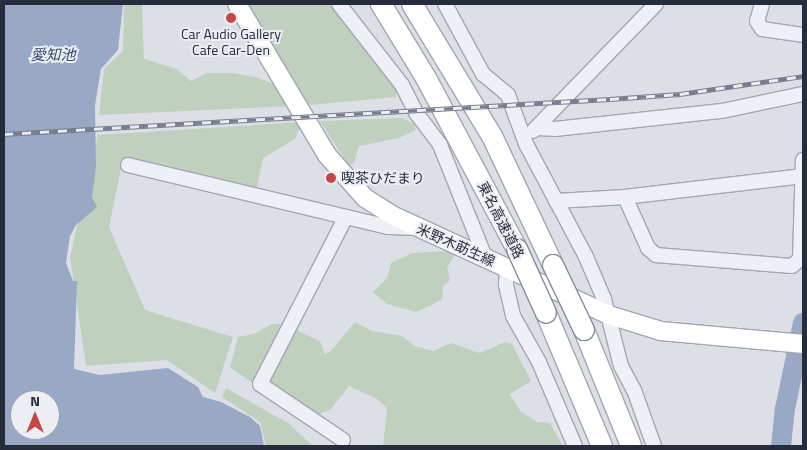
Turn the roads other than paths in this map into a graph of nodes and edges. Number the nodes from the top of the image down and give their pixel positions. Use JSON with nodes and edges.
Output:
{"nodes":[{"id":1,"x":237,"y":4,"type":"edge"},
{"id":2,"x":339,"y":4,"type":"edge"},
{"id":3,"x":380,"y":4,"type":"edge"},
{"id":4,"x":412,"y":4,"type":"edge"},
{"id":5,"x":445,"y":4,"type":"edge"},
{"id":6,"x":656,"y":4,"type":"edge"},
{"id":7,"x":762,"y":4,"type":"edge"},
{"id":8,"x":803,"y":34,"type":"edge"},
{"id":9,"x":803,"y":94,"type":"edge"},
{"id":10,"x":538,"y":128,"type":"junction"},
{"id":11,"x":526,"y":137,"type":"junction"},
{"id":12,"x":803,"y":160,"type":"edge"},
{"id":13,"x":128,"y":165,"type":"dead end"},
{"id":14,"x":802,"y":176,"type":"edge"},
{"id":15,"x":625,"y":197,"type":"junction"},
{"id":16,"x":556,"y":201,"type":"junction"},
{"id":17,"x":346,"y":217,"type":"junction"},
{"id":18,"x":417,"y":228,"type":"junction"},
{"id":19,"x":485,"y":257,"type":"junction"},
{"id":20,"x":507,"y":269,"type":"junction"},
{"id":21,"x":609,"y":315,"type":"junction"},
{"id":22,"x":800,"y":344,"type":"edge"},
{"id":23,"x":343,"y":440,"type":"dead end"},
{"id":24,"x":575,"y":446,"type":"edge"},
{"id":25,"x":602,"y":446,"type":"edge"},
{"id":26,"x":631,"y":446,"type":"edge"},
{"id":27,"x":654,"y":446,"type":"edge"}],
"edges":[{"from":1,"to":18,"type":"main road","name":"米野木莇生線"},
{"from":2,"to":19,"type":"street"},
{"from":3,"to":25,"type":"highway","name":"東名高速道路","bridge":true},
{"from":4,"to":26,"type":"highway","name":"東名高速道路","bridge":true},
{"from":5,"to":11,"type":"street"},
{"from":6,"to":10,"type":"street"},
{"from":7,"to":8,"type":"street"},
{"from":9,"to":10,"type":"street"},
{"from":10,"to":11,"type":"street"},
{"from":11,"to":16,"type":"street"},
{"from":12,"to":14,"type":"street"},
{"from":13,"to":17,"type":"street"},
{"from":14,"to":15,"type":"street"},
{"from":14,"to":15,"type":"street"},
{"from":15,"to":16,"type":"street"},
{"from":16,"to":21,"type":"street"},
{"from":17,"to":18,"type":"street"},
{"from":17,"to":23,"type":"street"},
{"from":18,"to":19,"type":"main road","name":"米野木莇生線"},
{"from":19,"to":20,"type":"main road","name":"米野木莇生線"},
{"from":20,"to":21,"type":"main road","name":"米野木莇生線"},
{"from":20,"to":24,"type":"street"},
{"from":21,"to":22,"type":"main road","name":"米野木莇生線"},
{"from":21,"to":27,"type":"street"}]}
